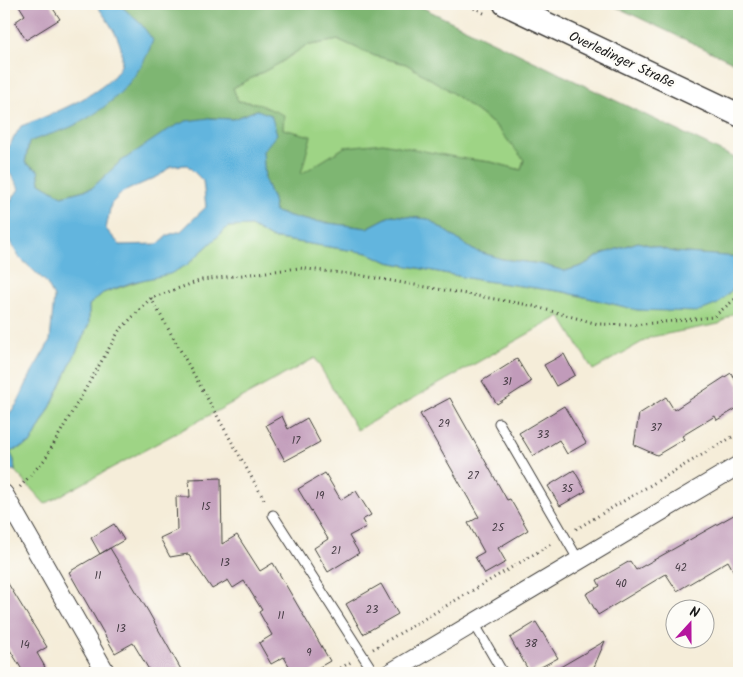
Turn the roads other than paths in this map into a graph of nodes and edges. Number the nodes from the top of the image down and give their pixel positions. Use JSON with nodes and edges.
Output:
{"nodes":[{"id":1,"x":505,"y":4,"type":"edge"},
{"id":2,"x":739,"y":115,"type":"edge"},
{"id":3,"x":499,"y":423,"type":"dead end"},
{"id":4,"x":739,"y":465,"type":"edge"},
{"id":5,"x":8,"y":492,"type":"edge"},
{"id":6,"x":272,"y":515,"type":"road end"},
{"id":7,"x":579,"y":561,"type":"junction"},
{"id":8,"x":474,"y":623,"type":"junction"},
{"id":9,"x":106,"y":673,"type":"edge"},
{"id":10,"x":374,"y":673,"type":"edge"},
{"id":11,"x":390,"y":673,"type":"edge"},
{"id":12,"x":503,"y":673,"type":"edge"}],
"edges":[{"from":1,"to":2,"type":"street","name":"Overledinger Straße"},
{"from":3,"to":7,"type":"lane"},
{"from":4,"to":7,"type":"street"},
{"from":5,"to":9,"type":"street"},
{"from":6,"to":10,"type":"lane"},
{"from":7,"to":8,"type":"street"},
{"from":8,"to":11,"type":"street"},
{"from":8,"to":12,"type":"lane"}]}
